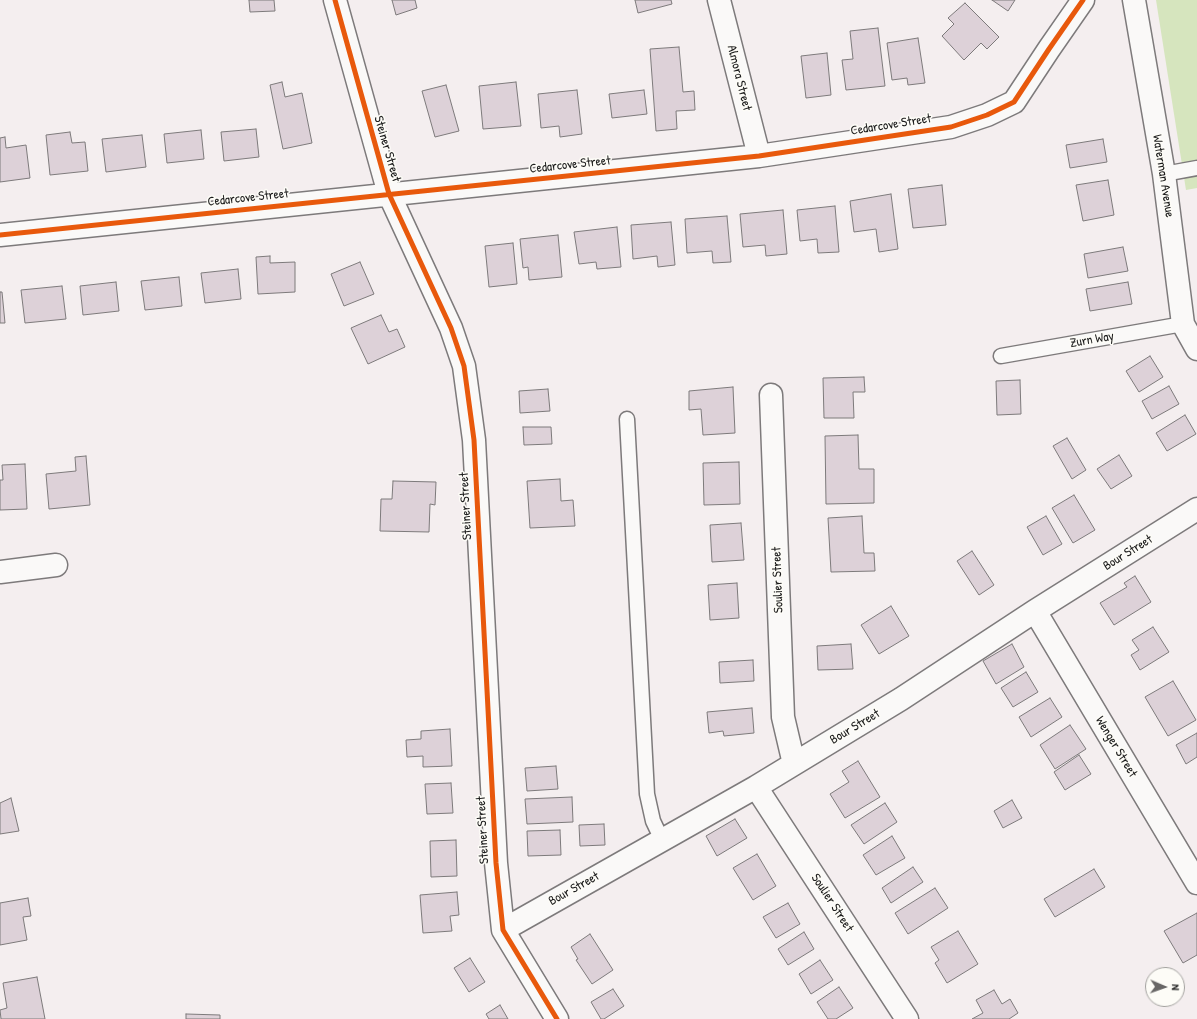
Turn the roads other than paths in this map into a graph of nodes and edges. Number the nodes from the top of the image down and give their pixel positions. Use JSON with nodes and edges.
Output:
{"nodes":[{"id":1,"x":334,"y":0,"type":"edge"},
{"id":2,"x":719,"y":0,"type":"edge"},
{"id":3,"x":1083,"y":0,"type":"edge"},
{"id":4,"x":1134,"y":0,"type":"edge"},
{"id":5,"x":759,"y":156,"type":"junction"},
{"id":6,"x":1197,"y":168,"type":"edge"},
{"id":7,"x":1164,"y":174,"type":"junction"},
{"id":8,"x":388,"y":194,"type":"junction"},
{"id":9,"x":0,"y":235,"type":"edge"},
{"id":10,"x":1183,"y":324,"type":"junction"},
{"id":11,"x":1197,"y":349,"type":"edge"},
{"id":12,"x":1000,"y":356,"type":"dead end"},
{"id":13,"x":771,"y":395,"type":"dead end"},
{"id":14,"x":628,"y":419,"type":"dead end"},
{"id":15,"x":1197,"y":509,"type":"edge"},
{"id":16,"x":56,"y":565,"type":"dead end"},
{"id":17,"x":0,"y":572,"type":"edge"},
{"id":18,"x":1035,"y":611,"type":"junction"},
{"id":19,"x":794,"y":764,"type":"junction"},
{"id":20,"x":756,"y":787,"type":"junction"},
{"id":21,"x":662,"y":840,"type":"junction"},
{"id":22,"x":1197,"y":883,"type":"edge"},
{"id":23,"x":503,"y":930,"type":"junction"},
{"id":24,"x":558,"y":1019,"type":"edge"},
{"id":25,"x":907,"y":1019,"type":"edge"}],
"edges":[{"from":1,"to":8,"type":"street","name":"Steiner Street"},
{"from":2,"to":5,"type":"street","name":"Almora Street"},
{"from":3,"to":5,"type":"street","name":"Cedarcove Street"},
{"from":4,"to":7,"type":"street","name":"Waterman Avenue"},
{"from":5,"to":8,"type":"street","name":"Cedarcove Street"},
{"from":6,"to":7,"type":"lane"},
{"from":7,"to":10,"type":"street","name":"Waterman Avenue"},
{"from":8,"to":9,"type":"street","name":"Cedarcove Street"},
{"from":8,"to":23,"type":"street","name":"Steiner Street"},
{"from":10,"to":11,"type":"street","name":"Waterman Avenue"},
{"from":10,"to":12,"type":"lane","name":"Zurn Way"},
{"from":13,"to":19,"type":"street","name":"Soulier Street"},
{"from":14,"to":21,"type":"lane"},
{"from":15,"to":18,"type":"street","name":"Bour Street"},
{"from":16,"to":17,"type":"street"},
{"from":18,"to":19,"type":"street","name":"Bour Street"},
{"from":18,"to":22,"type":"street","name":"Wenger Street"},
{"from":19,"to":20,"type":"street","name":"Bour Street"},
{"from":20,"to":21,"type":"street","name":"Bour Street"},
{"from":20,"to":25,"type":"street","name":"Soulier Street"},
{"from":21,"to":23,"type":"street","name":"Bour Street"},
{"from":23,"to":24,"type":"street","name":"Steiner Street"}]}
